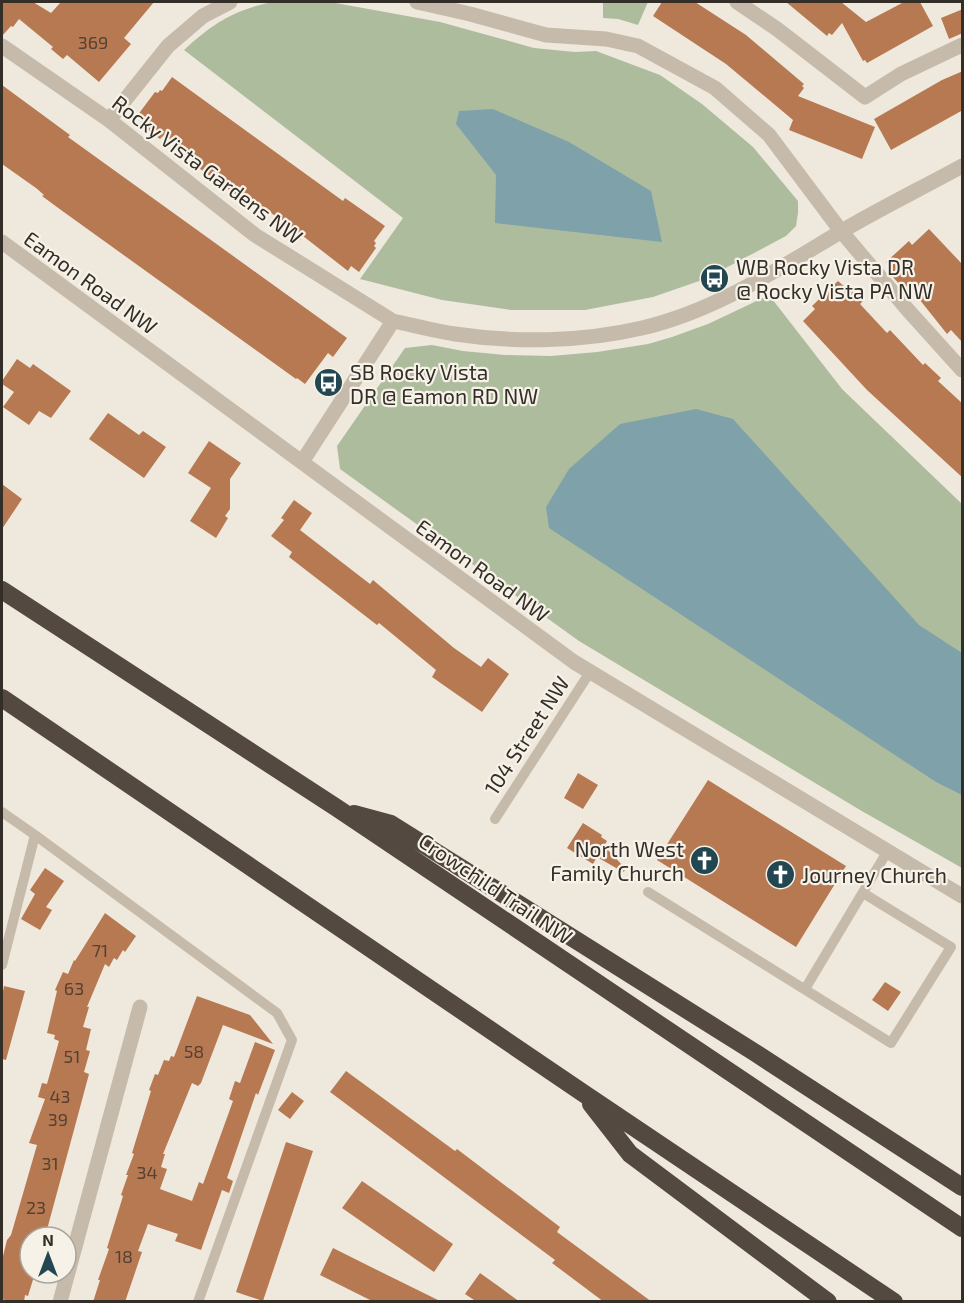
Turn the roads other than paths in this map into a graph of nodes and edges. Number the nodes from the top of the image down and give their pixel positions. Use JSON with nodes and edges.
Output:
{"nodes":[{"id":1,"x":230,"y":2,"type":"edge"},
{"id":2,"x":417,"y":2,"type":"edge"},
{"id":3,"x":737,"y":2,"type":"edge"},
{"id":4,"x":470,"y":8,"type":"edge"},
{"id":5,"x":963,"y":45,"type":"edge"},
{"id":6,"x":2,"y":46,"type":"edge"},
{"id":7,"x":109,"y":120,"type":"junction"},
{"id":8,"x":963,"y":166,"type":"edge"},
{"id":9,"x":841,"y":231,"type":"junction"},
{"id":10,"x":2,"y":242,"type":"edge"},
{"id":11,"x":393,"y":321,"type":"junction"},
{"id":12,"x":963,"y":370,"type":"edge"},
{"id":13,"x":302,"y":462,"type":"junction"},
{"id":14,"x":2,"y":590,"type":"edge"},
{"id":15,"x":590,"y":672,"type":"junction"},
{"id":16,"x":2,"y":698,"type":"edge"},
{"id":17,"x":337,"y":808,"type":"junction"},
{"id":18,"x":2,"y":812,"type":"edge"},
{"id":19,"x":495,"y":819,"type":"dead end"},
{"id":20,"x":35,"y":835,"type":"junction"},
{"id":21,"x":887,"y":852,"type":"junction"},
{"id":22,"x":648,"y":892,"type":"dead end"},
{"id":23,"x":863,"y":893,"type":"junction"},
{"id":24,"x":963,"y":896,"type":"edge"},
{"id":25,"x":2,"y":964,"type":"edge"},
{"id":26,"x":805,"y":989,"type":"junction"},
{"id":27,"x":140,"y":1007,"type":"dead end"},
{"id":28,"x":583,"y":1093,"type":"junction"},
{"id":29,"x":963,"y":1187,"type":"edge"},
{"id":30,"x":963,"y":1228,"type":"edge"},
{"id":31,"x":60,"y":1302,"type":"edge"},
{"id":32,"x":198,"y":1302,"type":"edge"},
{"id":33,"x":828,"y":1302,"type":"edge"},
{"id":34,"x":894,"y":1302,"type":"edge"}],
"edges":[{"from":1,"to":7,"type":"street"},
{"from":2,"to":4,"type":"street"},
{"from":3,"to":5,"type":"street"},
{"from":4,"to":9,"type":"street"},
{"from":6,"to":7,"type":"street","name":"Rocky Vista Gardens NW"},
{"from":7,"to":11,"type":"street","name":"Rocky Vista Gardens NW"},
{"from":8,"to":9,"type":"street","name":"Rocky Vista Gardens NW"},
{"from":9,"to":11,"type":"street","name":"Rocky Vista Gardens NW"},
{"from":9,"to":12,"type":"street"},
{"from":10,"to":13,"type":"street","name":"Eamon Road NW"},
{"from":11,"to":13,"type":"street"},
{"from":13,"to":15,"type":"street","name":"Eamon Road NW"},
{"from":14,"to":17,"type":"highway","name":"Crowchild Trail NW"},
{"from":15,"to":19,"type":"lane","name":"104 Street NW"},
{"from":15,"to":21,"type":"street","name":"Eamon Road NW"},
{"from":16,"to":28,"type":"highway"},
{"from":17,"to":29,"type":"highway"},
{"from":17,"to":30,"type":"highway","name":"Crowchild Trail NW"},
{"from":18,"to":20,"type":"lane"},
{"from":20,"to":25,"type":"lane"},
{"from":20,"to":32,"type":"lane"},
{"from":21,"to":23,"type":"lane"},
{"from":21,"to":24,"type":"street","name":"Eamon Road NW"},
{"from":22,"to":26,"type":"lane"},
{"from":23,"to":26,"type":"lane"},
{"from":23,"to":26,"type":"lane"},
{"from":27,"to":31,"type":"street"},
{"from":28,"to":33,"type":"highway"},
{"from":28,"to":34,"type":"highway"}]}
